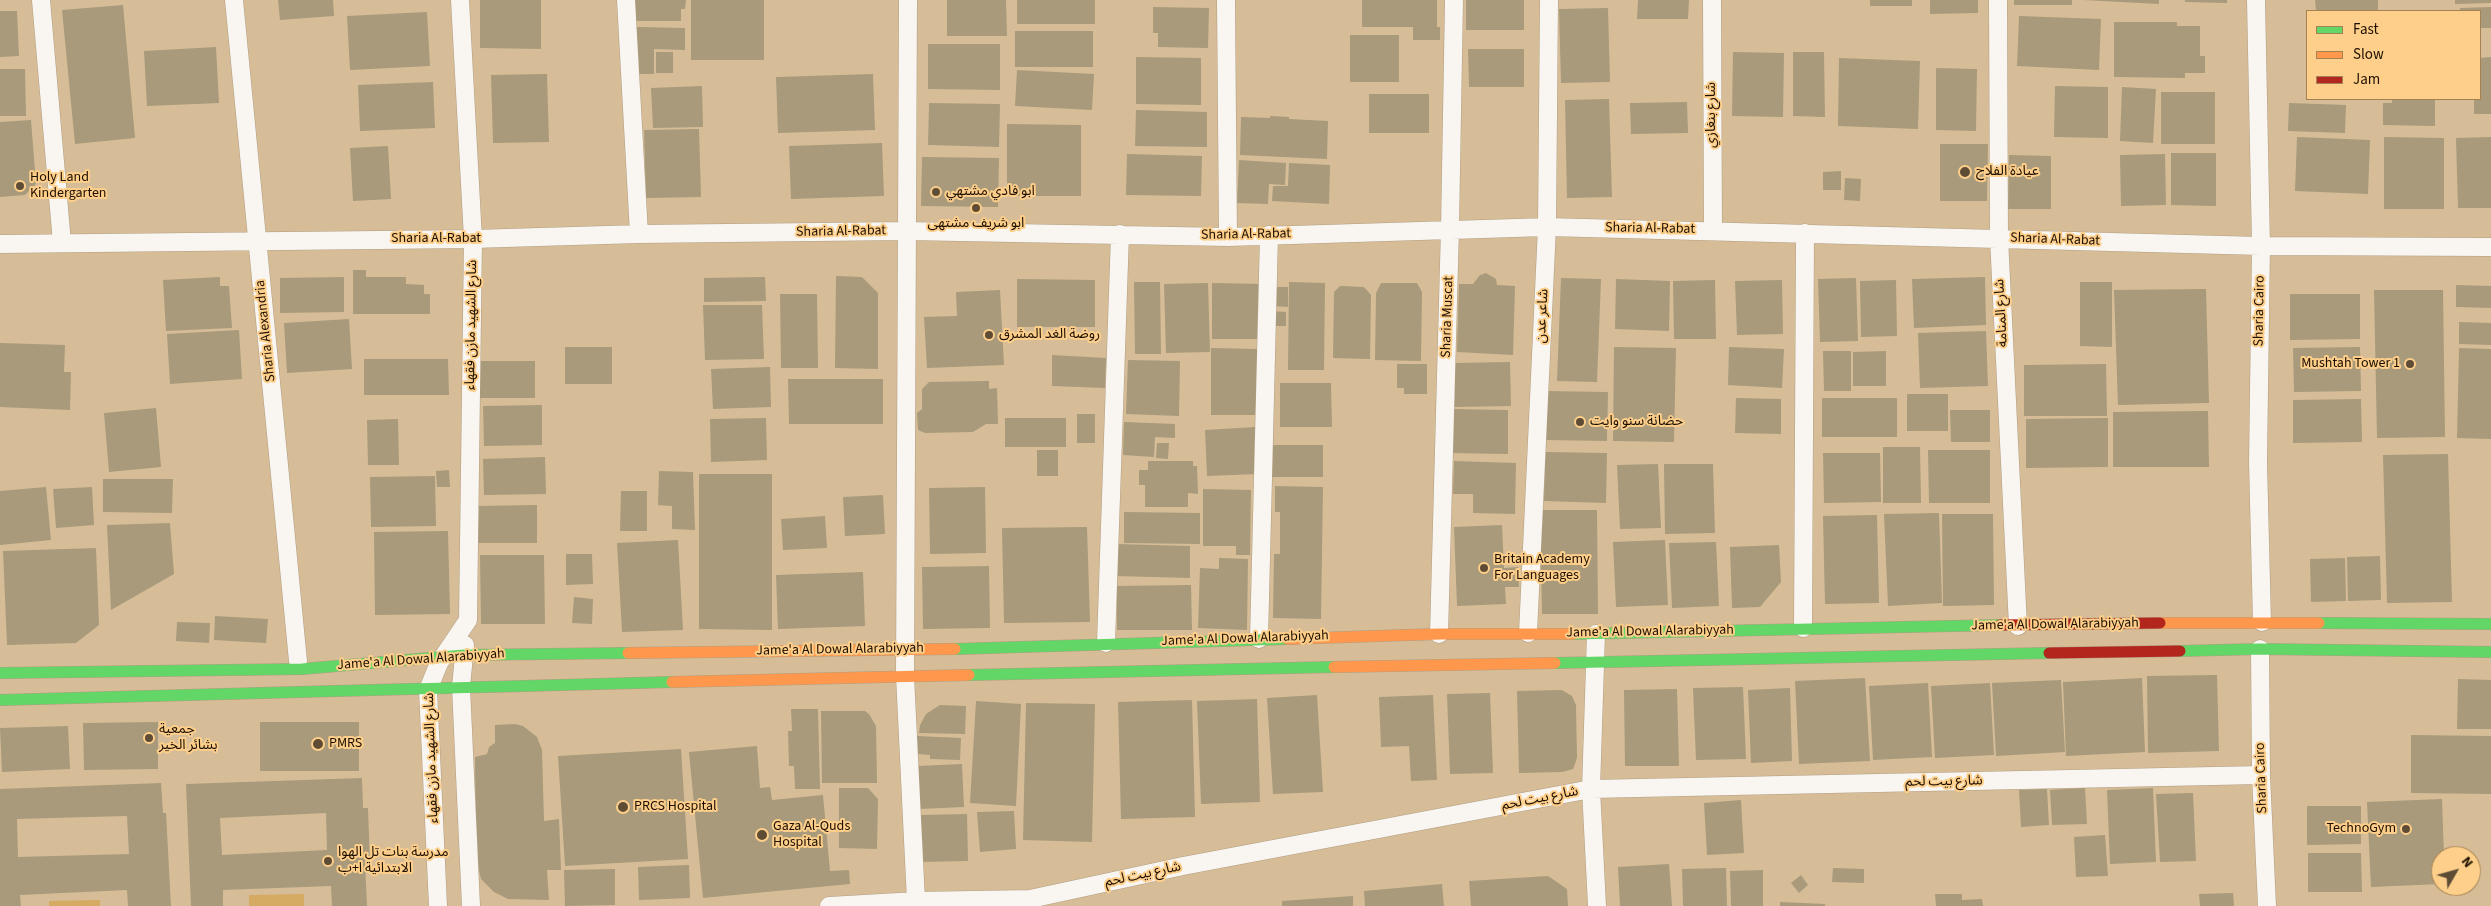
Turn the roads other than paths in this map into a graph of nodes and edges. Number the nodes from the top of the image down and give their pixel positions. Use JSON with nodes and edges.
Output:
{"nodes":[{"id":1,"x":41,"y":0,"type":"edge"},
{"id":2,"x":234,"y":0,"type":"edge"},
{"id":3,"x":460,"y":0,"type":"edge"},
{"id":4,"x":626,"y":0,"type":"edge"},
{"id":5,"x":908,"y":0,"type":"edge"},
{"id":6,"x":1226,"y":0,"type":"edge"},
{"id":7,"x":1454,"y":0,"type":"edge"},
{"id":8,"x":1549,"y":0,"type":"edge"},
{"id":9,"x":1712,"y":0,"type":"edge"},
{"id":10,"x":1998,"y":0,"type":"edge"},
{"id":11,"x":2256,"y":0,"type":"edge"},
{"id":12,"x":1547,"y":226,"type":"junction"},
{"id":13,"x":1450,"y":228,"type":"junction"},
{"id":14,"x":1713,"y":230,"type":"junction"},
{"id":15,"x":905,"y":231,"type":"junction"},
{"id":16,"x":1805,"y":233,"type":"junction"},
{"id":17,"x":639,"y":234,"type":"junction"},
{"id":18,"x":1120,"y":234,"type":"junction"},
{"id":19,"x":1269,"y":235,"type":"junction"},
{"id":20,"x":1228,"y":237,"type":"junction"},
{"id":21,"x":1999,"y":238,"type":"junction"},
{"id":22,"x":473,"y":239,"type":"junction"},
{"id":23,"x":257,"y":240,"type":"junction"},
{"id":24,"x":62,"y":243,"type":"junction"},
{"id":25,"x":0,"y":244,"type":"edge"},
{"id":26,"x":2261,"y":246,"type":"junction"},
{"id":27,"x":2491,"y":247,"type":"edge"},
{"id":28,"x":468,"y":620,"type":"junction"},
{"id":29,"x":2262,"y":622,"type":"junction"},
{"id":30,"x":2491,"y":624,"type":"edge"},
{"id":31,"x":2018,"y":626,"type":"junction"},
{"id":32,"x":1803,"y":628,"type":"junction"},
{"id":33,"x":1528,"y":633,"type":"junction"},
{"id":34,"x":1439,"y":634,"type":"junction"},
{"id":35,"x":1596,"y":634,"type":"junction"},
{"id":36,"x":1259,"y":639,"type":"junction"},
{"id":37,"x":1106,"y":643,"type":"junction"},
{"id":38,"x":2260,"y":649,"type":"junction"},
{"id":39,"x":906,"y":650,"type":"junction"},
{"id":40,"x":2491,"y":652,"type":"edge"},
{"id":41,"x":464,"y":655,"type":"junction"},
{"id":42,"x":442,"y":660,"type":"junction"},
{"id":43,"x":298,"y":662,"type":"dead end"},
{"id":44,"x":1594,"y":664,"type":"junction"},
{"id":45,"x":0,"y":673,"type":"edge"},
{"id":46,"x":905,"y":676,"type":"junction"},
{"id":47,"x":461,"y":687,"type":"junction"},
{"id":48,"x":428,"y":690,"type":"junction"},
{"id":49,"x":0,"y":700,"type":"edge"},
{"id":50,"x":2261,"y":775,"type":"junction"},
{"id":51,"x":1591,"y":789,"type":"junction"},
{"id":52,"x":916,"y":901,"type":"junction"},
{"id":53,"x":1030,"y":903,"type":"edge"},
{"id":54,"x":438,"y":906,"type":"edge"},
{"id":55,"x":471,"y":906,"type":"edge"},
{"id":56,"x":829,"y":906,"type":"edge"},
{"id":57,"x":1597,"y":906,"type":"edge"},
{"id":58,"x":2267,"y":906,"type":"edge"}],
"edges":[{"from":1,"to":24,"type":"street"},
{"from":2,"to":23,"type":"street","name":"Sharia Alexandria"},
{"from":3,"to":22,"type":"street","name":"شارع الشهيد مازن فقهاء"},
{"from":4,"to":17,"type":"street"},
{"from":5,"to":15,"type":"street"},
{"from":6,"to":20,"type":"street"},
{"from":7,"to":13,"type":"street","name":"Sharia Muscat"},
{"from":8,"to":12,"type":"street","name":"شاعر عدن"},
{"from":9,"to":14,"type":"street","name":"شارع بنغازي"},
{"from":10,"to":21,"type":"street","name":"شارع المنامة"},
{"from":11,"to":26,"type":"street","name":"Sharia Cairo"},
{"from":12,"to":13,"type":"street","name":"Sharia Al-Rabat"},
{"from":12,"to":14,"type":"street","name":"Sharia Al-Rabat"},
{"from":12,"to":33,"type":"street","name":"شاعر عدن"},
{"from":13,"to":19,"type":"street","name":"Sharia Al-Rabat"},
{"from":13,"to":34,"type":"street","name":"Sharia Muscat"},
{"from":14,"to":16,"type":"street","name":"Sharia Al-Rabat"},
{"from":15,"to":17,"type":"street","name":"Sharia Al-Rabat"},
{"from":15,"to":18,"type":"street","name":"Sharia Al-Rabat"},
{"from":15,"to":39,"type":"street"},
{"from":16,"to":21,"type":"street","name":"Sharia Al-Rabat"},
{"from":16,"to":32,"type":"street"},
{"from":17,"to":22,"type":"street","name":"Sharia Al-Rabat"},
{"from":18,"to":20,"type":"street","name":"Sharia Al-Rabat"},
{"from":18,"to":37,"type":"street"},
{"from":19,"to":20,"type":"street","name":"Sharia Al-Rabat"},
{"from":19,"to":36,"type":"street"},
{"from":21,"to":26,"type":"street","name":"Sharia Al-Rabat"},
{"from":21,"to":31,"type":"street","name":"شارع المنامة"},
{"from":22,"to":23,"type":"street","name":"Sharia Al-Rabat"},
{"from":22,"to":28,"type":"street","name":"شارع الشهيد مازن فقهاء"},
{"from":23,"to":24,"type":"street","name":"Sharia Al-Rabat"},
{"from":23,"to":43,"type":"street","name":"Sharia Alexandria"},
{"from":24,"to":25,"type":"street","name":"Sharia Al-Rabat"},
{"from":26,"to":27,"type":"street","name":"Sharia Al-Rabat"},
{"from":26,"to":29,"type":"street","name":"Sharia Cairo"},
{"from":28,"to":41,"type":"street","name":"شارع الشهيد مازن فقهاء"},
{"from":28,"to":42,"type":"street","name":"شارع الشهيد مازن فقهاء"},
{"from":29,"to":30,"type":"main road","name":"Jame'a Al Dowal Alarabiyyah"},
{"from":29,"to":31,"type":"main road","name":"Jame'a Al Dowal Alarabiyyah"},
{"from":31,"to":32,"type":"main road","name":"Jame'a Al Dowal Alarabiyyah"},
{"from":32,"to":35,"type":"main road","name":"Jame'a Al Dowal Alarabiyyah"},
{"from":33,"to":34,"type":"main road","name":"Jame'a Al Dowal Alarabiyyah"},
{"from":33,"to":35,"type":"main road","name":"Jame'a Al Dowal Alarabiyyah"},
{"from":34,"to":36,"type":"main road","name":"Jame'a Al Dowal Alarabiyyah"},
{"from":35,"to":44,"type":"street"},
{"from":36,"to":37,"type":"main road","name":"Jame'a Al Dowal Alarabiyyah"},
{"from":37,"to":39,"type":"main road","name":"Jame'a Al Dowal Alarabiyyah"},
{"from":38,"to":40,"type":"main road","name":"Jame'a Al Dowal Alarabiyyah"},
{"from":38,"to":44,"type":"main road","name":"Jame'a Al Dowal Alarabiyyah"},
{"from":38,"to":50,"type":"street","name":"Sharia Cairo"},
{"from":39,"to":41,"type":"main road","name":"Jame'a Al Dowal Alarabiyyah"},
{"from":39,"to":46,"type":"street"},
{"from":41,"to":42,"type":"main road","name":"Jame'a Al Dowal Alarabiyyah"},
{"from":41,"to":47,"type":"street","name":"شارع الشهيد مازن فقهاء"},
{"from":42,"to":45,"type":"main road","name":"Jame'a Al Dowal Alarabiyyah"},
{"from":42,"to":48,"type":"street","name":"شارع الشهيد مازن فقهاء"},
{"from":44,"to":46,"type":"main road","name":"Jame'a Al Dowal Alarabiyyah"},
{"from":44,"to":51,"type":"street"},
{"from":46,"to":47,"type":"main road","name":"Jame'a Al Dowal Alarabiyyah"},
{"from":46,"to":52,"type":"street"},
{"from":47,"to":48,"type":"main road","name":"Jame'a Al Dowal Alarabiyyah"},
{"from":47,"to":55,"type":"street","name":"شارع الشهيد مازن فقهاء"},
{"from":48,"to":49,"type":"main road","name":"Jame'a Al Dowal Alarabiyyah"},
{"from":48,"to":54,"type":"street","name":"شارع الشهيد مازن فقهاء"},
{"from":50,"to":51,"type":"street","name":"شارع بيت لحم"},
{"from":50,"to":58,"type":"street","name":"Sharia Cairo"},
{"from":51,"to":53,"type":"street","name":"شارع بيت لحم"},
{"from":51,"to":57,"type":"street"},
{"from":52,"to":53,"type":"street","name":"شارع بيت لحم"},
{"from":52,"to":56,"type":"street","name":"شارع بيت لحم"}]}
